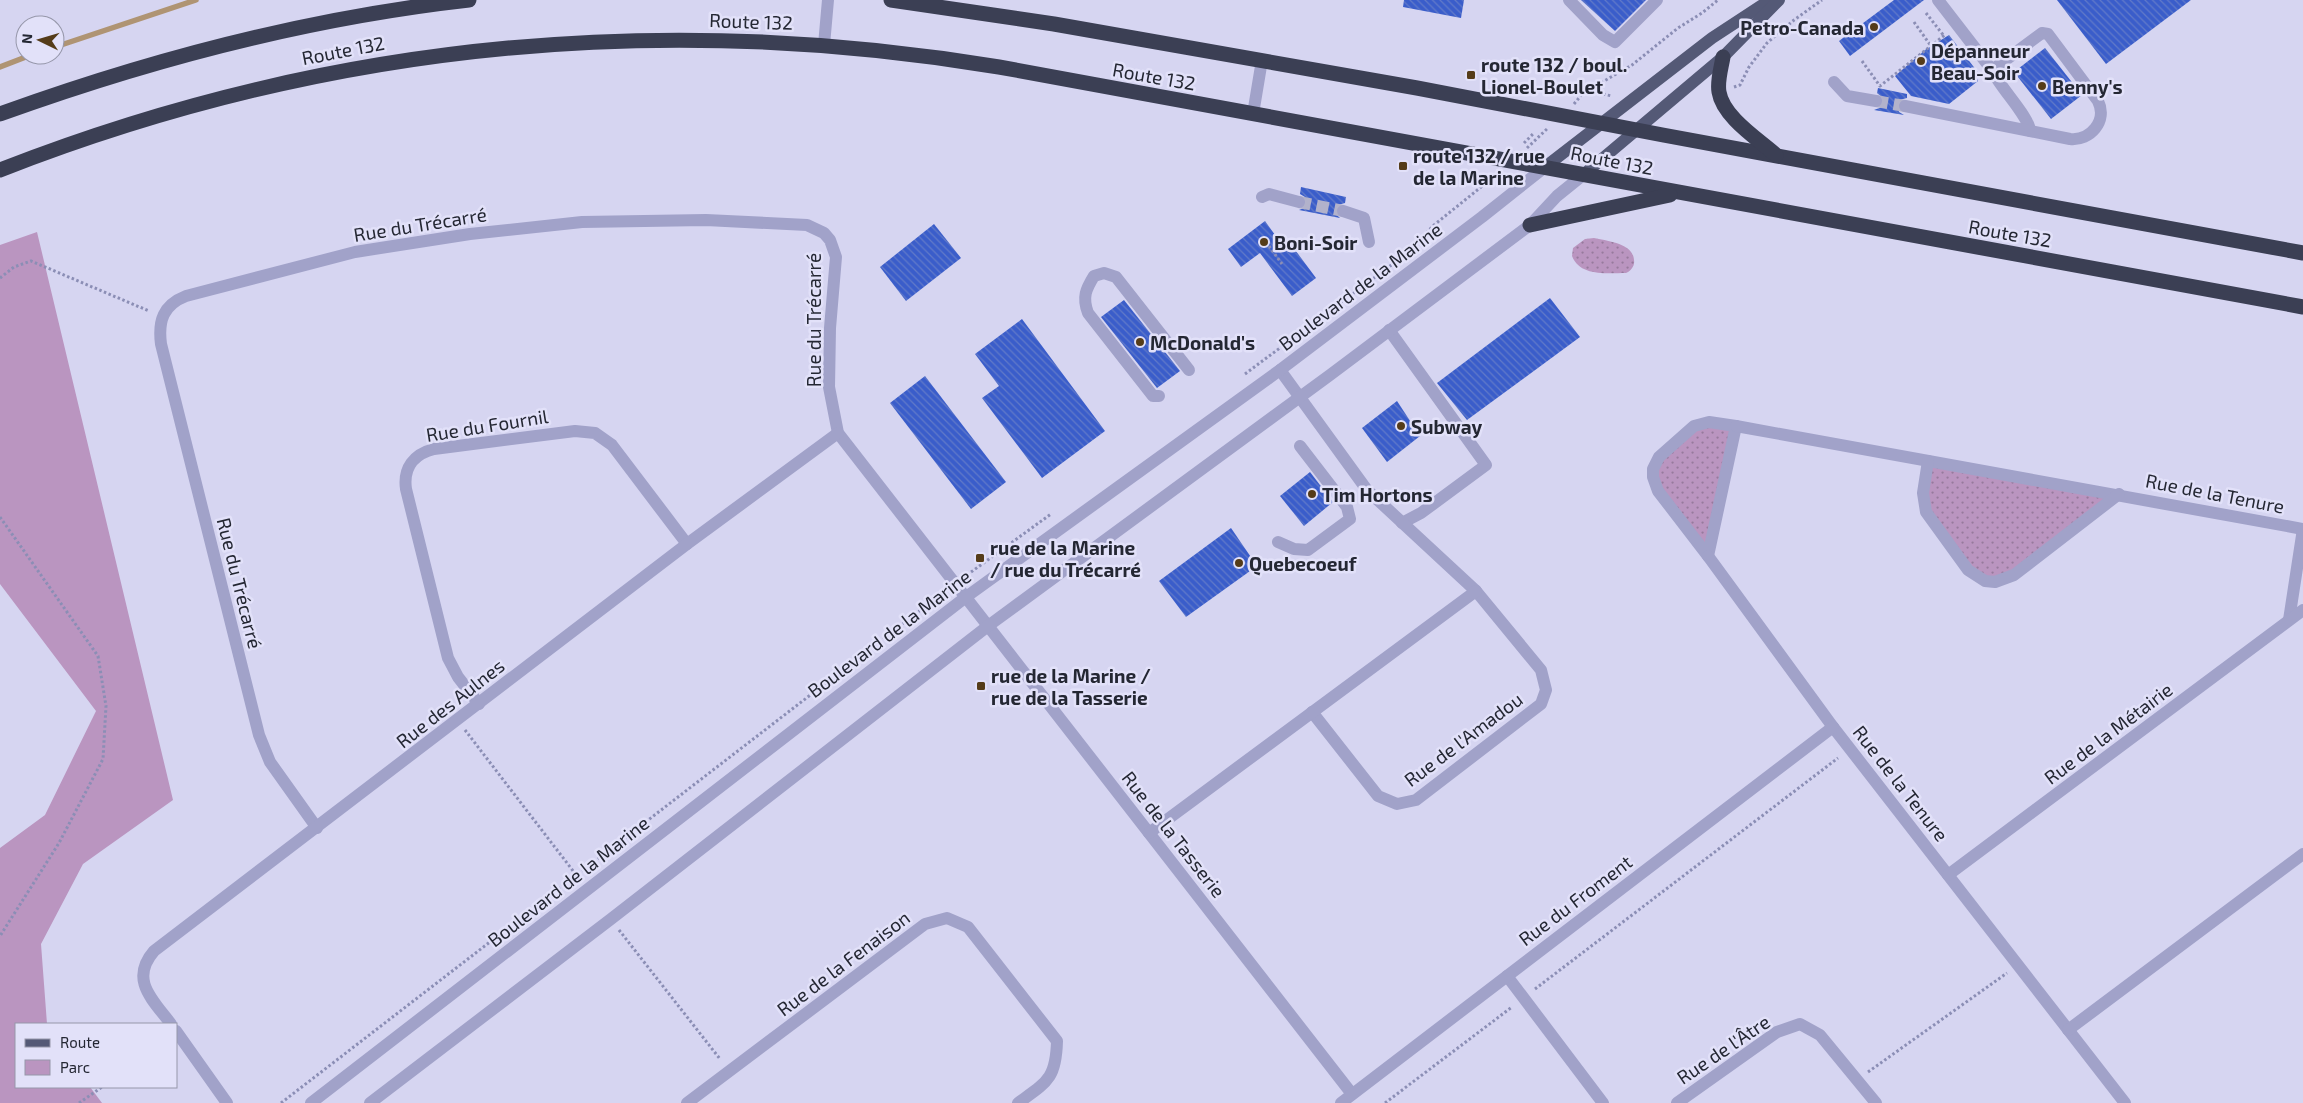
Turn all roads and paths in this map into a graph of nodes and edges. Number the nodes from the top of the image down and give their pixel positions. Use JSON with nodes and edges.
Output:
{"nodes":[{"id":1,"x":468,"y":0,"type":"edge"},
{"id":2,"x":828,"y":0,"type":"edge"},
{"id":3,"x":891,"y":0,"type":"edge"},
{"id":4,"x":1569,"y":0,"type":"edge"},
{"id":5,"x":1657,"y":0,"type":"edge"},
{"id":6,"x":1718,"y":0,"type":"edge"},
{"id":7,"x":1822,"y":0,"type":"edge"},
{"id":8,"x":1938,"y":0,"type":"edge"},
{"id":9,"x":1771,"y":2,"type":"edge"},
{"id":10,"x":1926,"y":13,"type":"dead end"},
{"id":11,"x":1914,"y":22,"type":"dead end"},
{"id":12,"x":1949,"y":32,"type":"dead end"},
{"id":13,"x":1944,"y":36,"type":"junction"},
{"id":14,"x":824,"y":45,"type":"junction"},
{"id":15,"x":1931,"y":46,"type":"junction"},
{"id":16,"x":1723,"y":57,"type":"junction"},
{"id":17,"x":1262,"y":60,"type":"junction"},
{"id":18,"x":1862,"y":61,"type":"dead end"},
{"id":19,"x":1992,"y":70,"type":"junction"},
{"id":20,"x":1834,"y":82,"type":"dead end"},
{"id":21,"x":1590,"y":88,"type":"junction"},
{"id":22,"x":1732,"y":88,"type":"dead end"},
{"id":23,"x":1602,"y":94,"type":"dead end"},
{"id":24,"x":1576,"y":100,"type":"dead end"},
{"id":25,"x":1876,"y":101,"type":"tunnel mouth"},
{"id":26,"x":1906,"y":106,"type":"tunnel mouth"},
{"id":27,"x":0,"y":114,"type":"edge"},
{"id":28,"x":1253,"y":114,"type":"junction"},
{"id":29,"x":1600,"y":123,"type":"junction"},
{"id":30,"x":1637,"y":130,"type":"junction"},
{"id":31,"x":2030,"y":131,"type":"junction"},
{"id":32,"x":1533,"y":134,"type":"dead end"},
{"id":33,"x":1537,"y":138,"type":"dead end"},
{"id":34,"x":1524,"y":143,"type":"dead end"},
{"id":35,"x":1531,"y":144,"type":"dead end"},
{"id":36,"x":1776,"y":155,"type":"junction"},
{"id":37,"x":1545,"y":167,"type":"junction"},
{"id":38,"x":0,"y":170,"type":"edge"},
{"id":39,"x":1584,"y":175,"type":"junction"},
{"id":40,"x":1484,"y":185,"type":"dead end"},
{"id":41,"x":1678,"y":193,"type":"junction"},
{"id":42,"x":1262,"y":197,"type":"dead end"},
{"id":43,"x":1299,"y":202,"type":"tunnel mouth"},
{"id":44,"x":1344,"y":211,"type":"tunnel mouth"},
{"id":45,"x":1530,"y":225,"type":"junction"},
{"id":46,"x":1369,"y":242,"type":"dead end"},
{"id":47,"x":1269,"y":246,"type":"dead end"},
{"id":48,"x":2303,"y":253,"type":"edge"},
{"id":49,"x":1403,"y":256,"type":"dead end"},
{"id":50,"x":1282,"y":264,"type":"dead end"},
{"id":51,"x":1379,"y":274,"type":"dead end"},
{"id":52,"x":0,"y":278,"type":"edge"},
{"id":53,"x":2303,"y":307,"type":"edge"},
{"id":54,"x":162,"y":316,"type":"junction"},
{"id":55,"x":1388,"y":330,"type":"junction"},
{"id":56,"x":1189,"y":370,"type":"dead end"},
{"id":57,"x":1280,"y":370,"type":"junction"},
{"id":58,"x":1248,"y":372,"type":"dead end"},
{"id":59,"x":1159,"y":396,"type":"dead end"},
{"id":60,"x":1300,"y":396,"type":"junction"},
{"id":61,"x":1736,"y":426,"type":"junction"},
{"id":62,"x":838,"y":433,"type":"junction"},
{"id":63,"x":1300,"y":446,"type":"dead end"},
{"id":64,"x":1928,"y":460,"type":"junction"},
{"id":65,"x":2119,"y":494,"type":"junction"},
{"id":66,"x":0,"y":517,"type":"edge"},
{"id":67,"x":1402,"y":523,"type":"junction"},
{"id":68,"x":2303,"y":529,"type":"edge"},
{"id":69,"x":1278,"y":542,"type":"dead end"},
{"id":70,"x":686,"y":544,"type":"junction"},
{"id":71,"x":1708,"y":556,"type":"junction"},
{"id":72,"x":1476,"y":591,"type":"junction"},
{"id":73,"x":966,"y":597,"type":"junction"},
{"id":74,"x":2303,"y":610,"type":"edge"},
{"id":75,"x":2289,"y":620,"type":"junction"},
{"id":76,"x":988,"y":626,"type":"junction"},
{"id":77,"x":479,"y":704,"type":"junction"},
{"id":78,"x":1312,"y":712,"type":"junction"},
{"id":79,"x":458,"y":721,"type":"junction"},
{"id":80,"x":1833,"y":727,"type":"junction"},
{"id":81,"x":1850,"y":749,"type":"junction"},
{"id":82,"x":317,"y":828,"type":"junction"},
{"id":83,"x":1149,"y":832,"type":"junction"},
{"id":84,"x":2303,"y":854,"type":"edge"},
{"id":85,"x":1948,"y":875,"type":"junction"},
{"id":86,"x":588,"y":890,"type":"junction"},
{"id":87,"x":610,"y":919,"type":"junction"},
{"id":88,"x":0,"y":936,"type":"edge"},
{"id":89,"x":2018,"y":966,"type":"junction"},
{"id":90,"x":1507,"y":976,"type":"junction"},
{"id":91,"x":1524,"y":998,"type":"junction"},
{"id":92,"x":170,"y":1023,"type":"edge"},
{"id":93,"x":2068,"y":1030,"type":"junction"},
{"id":94,"x":178,"y":1035,"type":"edge"},
{"id":95,"x":730,"y":1071,"type":"junction"},
{"id":96,"x":1857,"y":1080,"type":"junction"},
{"id":97,"x":101,"y":1088,"type":"edge"},
{"id":98,"x":1352,"y":1094,"type":"junction"},
{"id":99,"x":79,"y":1103,"type":"edge"},
{"id":100,"x":227,"y":1103,"type":"edge"},
{"id":101,"x":311,"y":1103,"type":"edge"},
{"id":102,"x":370,"y":1103,"type":"edge"},
{"id":103,"x":687,"y":1103,"type":"edge"},
{"id":104,"x":1018,"y":1103,"type":"edge"},
{"id":105,"x":1340,"y":1103,"type":"edge"},
{"id":106,"x":1385,"y":1103,"type":"edge"},
{"id":107,"x":1603,"y":1103,"type":"edge"},
{"id":108,"x":1676,"y":1103,"type":"edge"},
{"id":109,"x":1876,"y":1103,"type":"edge"},
{"id":110,"x":2125,"y":1103,"type":"edge"}],
"edges":[{"from":1,"to":27,"type":"highway","name":"Route 132"},
{"from":2,"to":14,"type":"street"},
{"from":3,"to":17,"type":"highway","name":"Route 132"},
{"from":4,"to":5,"type":"street"},
{"from":6,"to":21,"type":"path"},
{"from":7,"to":22,"type":"path"},
{"from":8,"to":19,"type":"street"},
{"from":9,"to":16,"type":"main road"},
{"from":9,"to":29,"type":"main road"},
{"from":10,"to":13,"type":"path"},
{"from":11,"to":15,"type":"path"},
{"from":12,"to":13,"type":"path"},
{"from":13,"to":15,"type":"path"},
{"from":14,"to":28,"type":"highway","name":"Route 132"},
{"from":14,"to":38,"type":"highway","name":"Route 132"},
{"from":15,"to":18,"type":"path"},
{"from":16,"to":30,"type":"main road"},
{"from":16,"to":36,"type":"highway"},
{"from":17,"to":28,"type":"street"},
{"from":17,"to":29,"type":"highway","name":"Route 132"},
{"from":19,"to":31,"type":"street"},
{"from":19,"to":31,"type":"street"},
{"from":20,"to":25,"type":"street"},
{"from":21,"to":23,"type":"path"},
{"from":21,"to":24,"type":"path"},
{"from":26,"to":31,"type":"street"},
{"from":28,"to":37,"type":"highway","name":"Route 132"},
{"from":29,"to":30,"type":"highway","name":"Route 132"},
{"from":29,"to":37,"type":"main road"},
{"from":30,"to":36,"type":"highway","name":"Route 132"},
{"from":30,"to":39,"type":"main road"},
{"from":32,"to":34,"type":"path"},
{"from":33,"to":35,"type":"path"},
{"from":36,"to":48,"type":"highway","name":"Route 132"},
{"from":37,"to":39,"type":"highway","name":"Route 132"},
{"from":37,"to":57,"type":"street","name":"Boulevard de la Marine"},
{"from":39,"to":41,"type":"highway","name":"Route 132"},
{"from":39,"to":45,"type":"street"},
{"from":40,"to":49,"type":"path","name":"Boulevard de la Marine"},
{"from":41,"to":45,"type":"highway"},
{"from":41,"to":53,"type":"highway","name":"Route 132"},
{"from":42,"to":43,"type":"street"},
{"from":44,"to":46,"type":"street"},
{"from":45,"to":55,"type":"street"},
{"from":47,"to":50,"type":"path"},
{"from":51,"to":58,"type":"path","name":"Boulevard de la Marine"},
{"from":52,"to":54,"type":"path"},
{"from":54,"to":62,"type":"street","name":"Rue du Trécarré"},
{"from":54,"to":82,"type":"street","name":"Rue du Trécarré"},
{"from":55,"to":60,"type":"street"},
{"from":55,"to":67,"type":"street"},
{"from":56,"to":59,"type":"street"},
{"from":57,"to":60,"type":"street","name":"Rue de l'Amadou"},
{"from":57,"to":73,"type":"street","name":"Boulevard de la Marine"},
{"from":60,"to":67,"type":"street","name":"Rue de l'Amadou"},
{"from":60,"to":76,"type":"street"},
{"from":61,"to":64,"type":"street","name":"Rue de la Tenure"},
{"from":61,"to":71,"type":"street"},
{"from":61,"to":71,"type":"street","name":"Rue de la Tenure"},
{"from":62,"to":70,"type":"street","name":"Rue des Aulnes"},
{"from":62,"to":73,"type":"street","name":"Rue du Trécarré"},
{"from":63,"to":69,"type":"street"},
{"from":64,"to":65,"type":"street","name":"Rue de la Tenure"},
{"from":64,"to":65,"type":"street","name":"Rue de la Tenure"},
{"from":65,"to":68,"type":"street","name":"Rue de la Tenure"},
{"from":66,"to":88,"type":"path"},
{"from":67,"to":72,"type":"street","name":"Rue de l'Amadou"},
{"from":68,"to":75,"type":"street"},
{"from":70,"to":77,"type":"street","name":"Rue des Aulnes"},
{"from":70,"to":77,"type":"street","name":"Rue du Fournil"},
{"from":71,"to":80,"type":"street","name":"Rue de la Tenure"},
{"from":72,"to":78,"type":"street"},
{"from":72,"to":78,"type":"street","name":"Rue de l'Amadou"},
{"from":73,"to":76,"type":"street","name":"Rue de la Tasserie"},
{"from":73,"to":86,"type":"street","name":"Boulevard de la Marine"},
{"from":74,"to":75,"type":"street","name":"Rue de la Métairie"},
{"from":75,"to":85,"type":"street","name":"Rue de la Métairie"},
{"from":76,"to":83,"type":"street","name":"Rue de la Tasserie"},
{"from":76,"to":87,"type":"street"},
{"from":77,"to":79,"type":"street","name":"Rue des Aulnes"},
{"from":78,"to":83,"type":"street"},
{"from":79,"to":82,"type":"street","name":"Rue des Aulnes"},
{"from":79,"to":86,"type":"path"},
{"from":80,"to":81,"type":"street","name":"Rue de la Tenure"},
{"from":80,"to":90,"type":"street","name":"Rue du Froment"},
{"from":81,"to":85,"type":"street","name":"Rue de la Tenure"},
{"from":81,"to":91,"type":"path"},
{"from":82,"to":92,"type":"street","name":"Rue des Aulnes"},
{"from":83,"to":98,"type":"street","name":"Rue de la Tasserie"},
{"from":84,"to":93,"type":"street"},
{"from":85,"to":89,"type":"street","name":"Rue de la Tenure"},
{"from":86,"to":101,"type":"street","name":"Boulevard de la Marine"},
{"from":87,"to":95,"type":"path"},
{"from":87,"to":102,"type":"street"},
{"from":89,"to":93,"type":"street","name":"Rue de la Tenure"},
{"from":89,"to":96,"type":"path"},
{"from":90,"to":91,"type":"street"},
{"from":90,"to":98,"type":"street","name":"Rue du Froment"},
{"from":91,"to":106,"type":"path"},
{"from":91,"to":107,"type":"street"},
{"from":93,"to":110,"type":"street","name":"Rue de la Tenure"},
{"from":94,"to":100,"type":"street"},
{"from":95,"to":103,"type":"street","name":"Rue de la Fenaison"},
{"from":95,"to":104,"type":"street","name":"Rue de la Fenaison"},
{"from":96,"to":108,"type":"street","name":"Rue de l'Âtre"},
{"from":96,"to":109,"type":"street","name":"Rue de l'Âtre"},
{"from":97,"to":99,"type":"path"},
{"from":98,"to":105,"type":"street","name":"Rue du Froment"}]}
